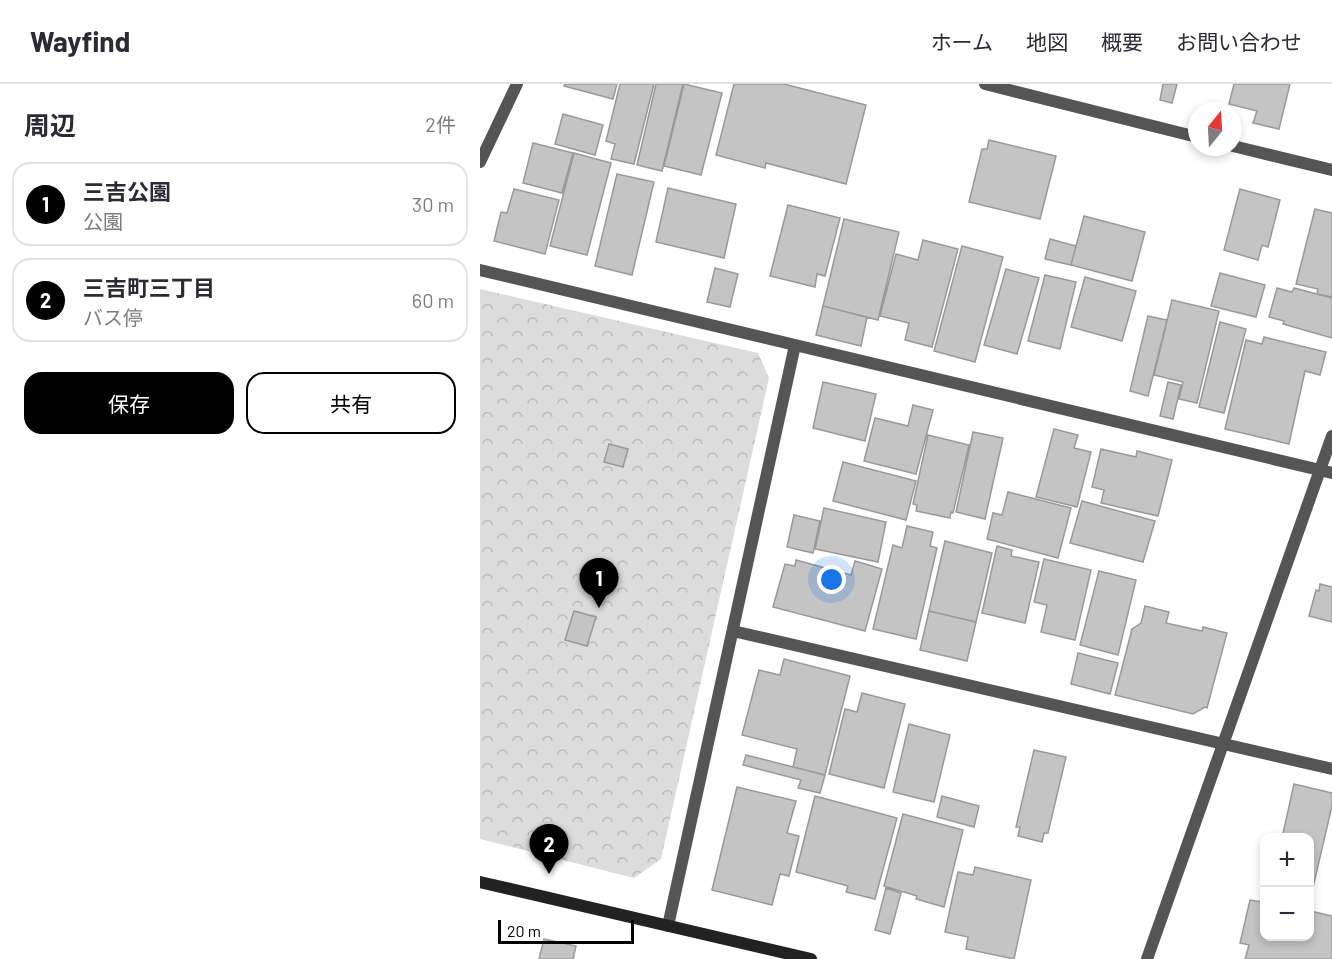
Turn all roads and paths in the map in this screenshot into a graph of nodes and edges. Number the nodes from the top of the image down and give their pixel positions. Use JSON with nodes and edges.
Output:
{"nodes":[{"id":1,"x":517,"y":84,"type":"edge"},
{"id":2,"x":985,"y":84,"type":"edge"},
{"id":3,"x":1188,"y":135,"type":"edge"},
{"id":4,"x":1242,"y":148,"type":"edge"},
{"id":5,"x":480,"y":162,"type":"edge"},
{"id":6,"x":1332,"y":170,"type":"edge"},
{"id":7,"x":480,"y":270,"type":"edge"},
{"id":8,"x":795,"y":345,"type":"junction"},
{"id":9,"x":1332,"y":436,"type":"edge"},
{"id":10,"x":1326,"y":472,"type":"edge"},
{"id":11,"x":733,"y":632,"type":"junction"},
{"id":12,"x":1222,"y":744,"type":"junction"},
{"id":13,"x":1332,"y":769,"type":"edge"},
{"id":14,"x":480,"y":882,"type":"edge"},
{"id":15,"x":668,"y":926,"type":"junction"},
{"id":16,"x":811,"y":959,"type":"edge"},
{"id":17,"x":1147,"y":959,"type":"edge"}],
"edges":[{"from":1,"to":5,"type":"street"},
{"from":2,"to":3,"type":"street"},
{"from":4,"to":6,"type":"street"},
{"from":7,"to":8,"type":"street"},
{"from":8,"to":10,"type":"street"},
{"from":8,"to":11,"type":"street"},
{"from":9,"to":10,"type":"street"},
{"from":10,"to":12,"type":"street"},
{"from":11,"to":12,"type":"street"},
{"from":11,"to":15,"type":"street"},
{"from":12,"to":13,"type":"street"},
{"from":12,"to":17,"type":"street"},
{"from":14,"to":15,"type":"street"},
{"from":15,"to":16,"type":"street"}]}
